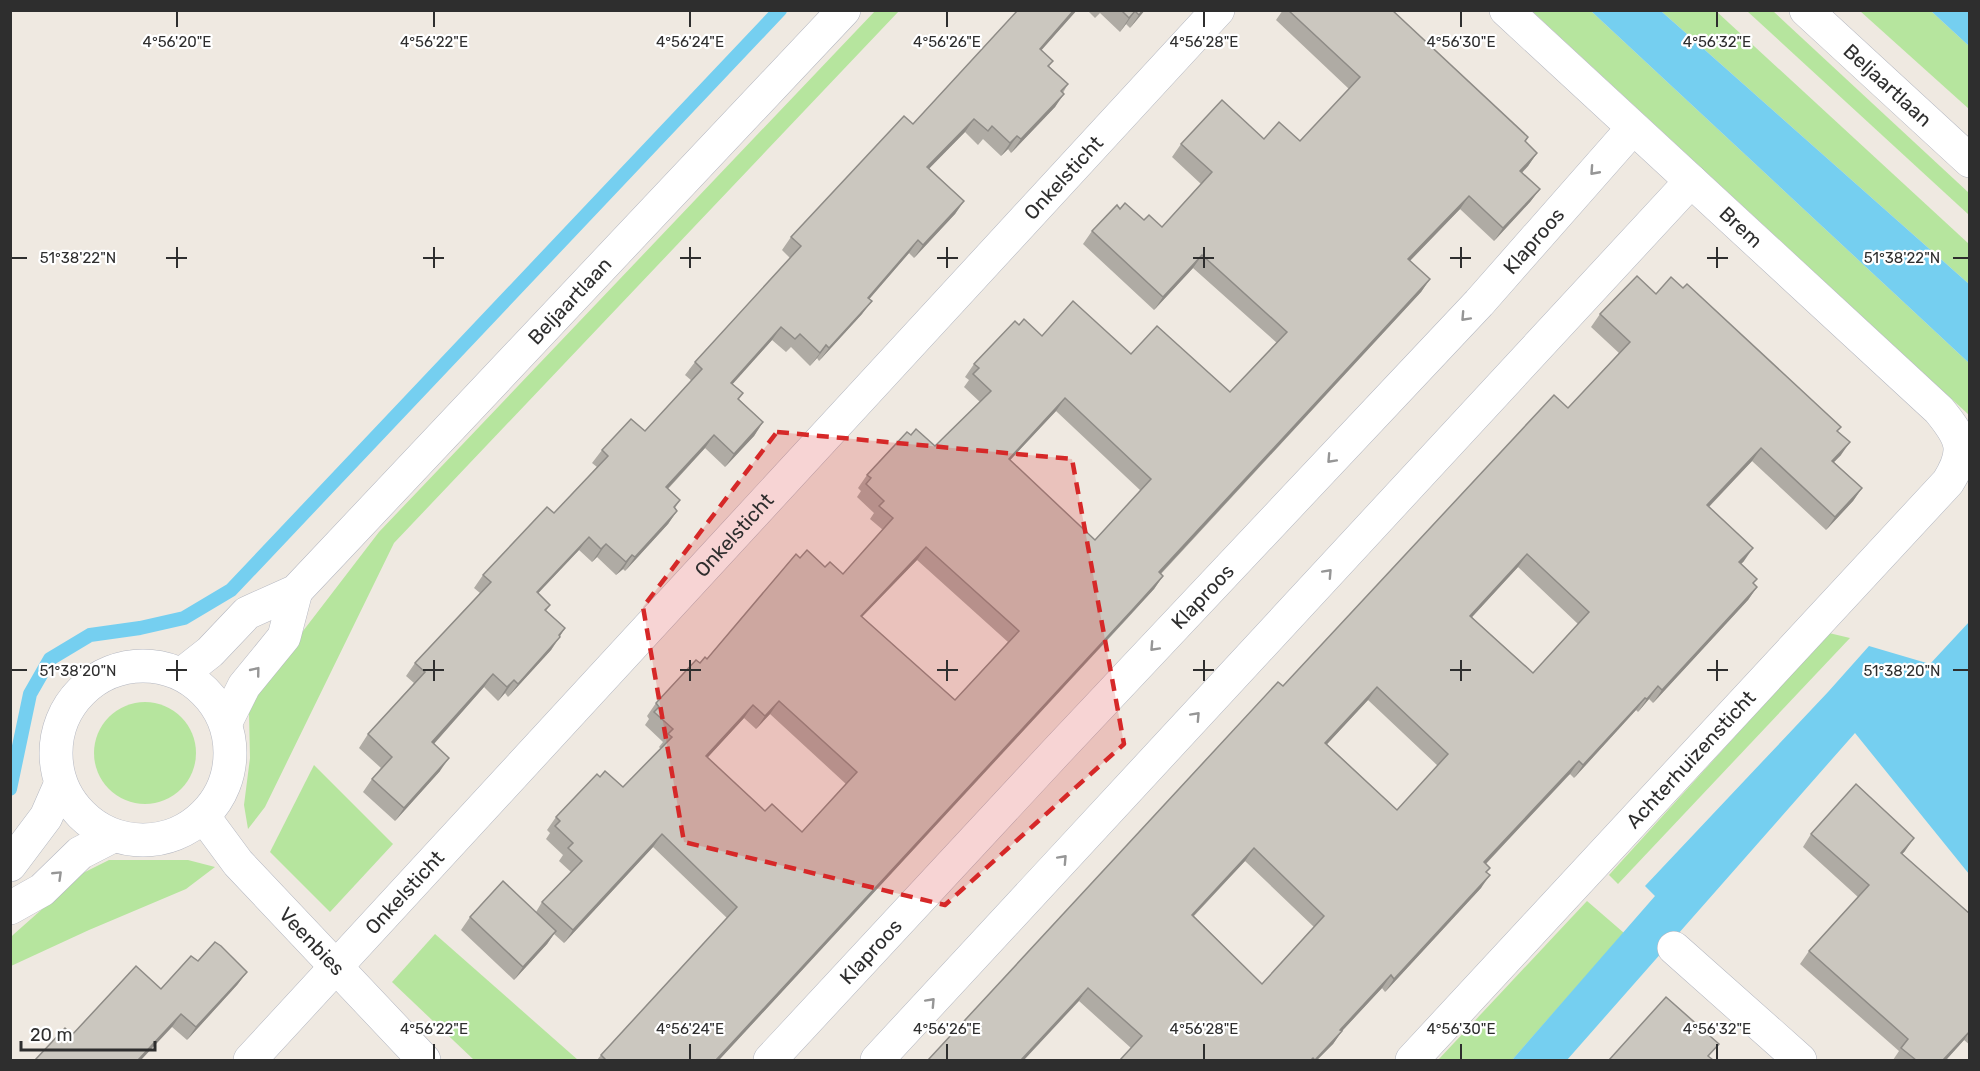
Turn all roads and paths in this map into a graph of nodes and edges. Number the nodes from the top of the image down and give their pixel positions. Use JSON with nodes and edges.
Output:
{"nodes":[{"id":1,"x":844,"y":10,"type":"edge"},
{"id":2,"x":1218,"y":10,"type":"edge"},
{"id":3,"x":1506,"y":10,"type":"edge"},
{"id":4,"x":1806,"y":10,"type":"edge"},
{"id":5,"x":1634,"y":128,"type":"junction"},
{"id":6,"x":1970,"y":161,"type":"edge"},
{"id":7,"x":1691,"y":181,"type":"junction"},
{"id":8,"x":1961,"y":453,"type":"joint"},
{"id":9,"x":296,"y":591,"type":"junction"},
{"id":10,"x":182,"y":674,"type":"junction"},
{"id":11,"x":226,"y":722,"type":"junction"},
{"id":12,"x":60,"y":785,"type":"junction"},
{"id":13,"x":204,"y":817,"type":"junction"},
{"id":14,"x":113,"y":836,"type":"junction"},
{"id":15,"x":10,"y":865,"type":"edge"},
{"id":16,"x":10,"y":908,"type":"edge"},
{"id":17,"x":1674,"y":948,"type":"dead end"},
{"id":18,"x":336,"y":967,"type":"junction"},
{"id":19,"x":250,"y":1060,"type":"edge"},
{"id":20,"x":424,"y":1060,"type":"edge"},
{"id":21,"x":770,"y":1060,"type":"edge"},
{"id":22,"x":877,"y":1060,"type":"edge"},
{"id":23,"x":1412,"y":1060,"type":"edge"},
{"id":24,"x":1800,"y":1060,"type":"edge"}],
"edges":[{"from":1,"to":9,"type":"street","name":"Beljaartlaan"},
{"from":2,"to":18,"type":"street","name":"Onkelsticht"},
{"from":3,"to":5,"type":"street","name":"Brem"},
{"from":4,"to":6,"type":"street","name":"Beljaartlaan"},
{"from":5,"to":7,"type":"street","name":"Brem"},
{"from":5,"to":21,"type":"street","name":"Klaproos","one_way":true},
{"from":7,"to":8,"type":"street","name":"Brem"},
{"from":22,"to":7,"type":"street","one_way":true},
{"from":8,"to":23,"type":"street","name":"Achterhuizensticht"},
{"from":9,"to":10,"type":"street","name":"Beljaartlaan"},
{"from":11,"to":9,"type":"street","name":"Beljaartlaan","one_way":true},
{"from":10,"to":11,"type":"street"},
{"from":10,"to":12,"type":"street"},
{"from":11,"to":13,"type":"street"},
{"from":12,"to":14,"type":"street"},
{"from":12,"to":15,"type":"street"},
{"from":13,"to":14,"type":"street"},
{"from":13,"to":18,"type":"street","name":"Veenbies"},
{"from":16,"to":14,"type":"street","one_way":true},
{"from":17,"to":24,"type":"street"},
{"from":18,"to":19,"type":"street","name":"Onkelsticht"},
{"from":18,"to":20,"type":"street","name":"Veenbies"}]}
